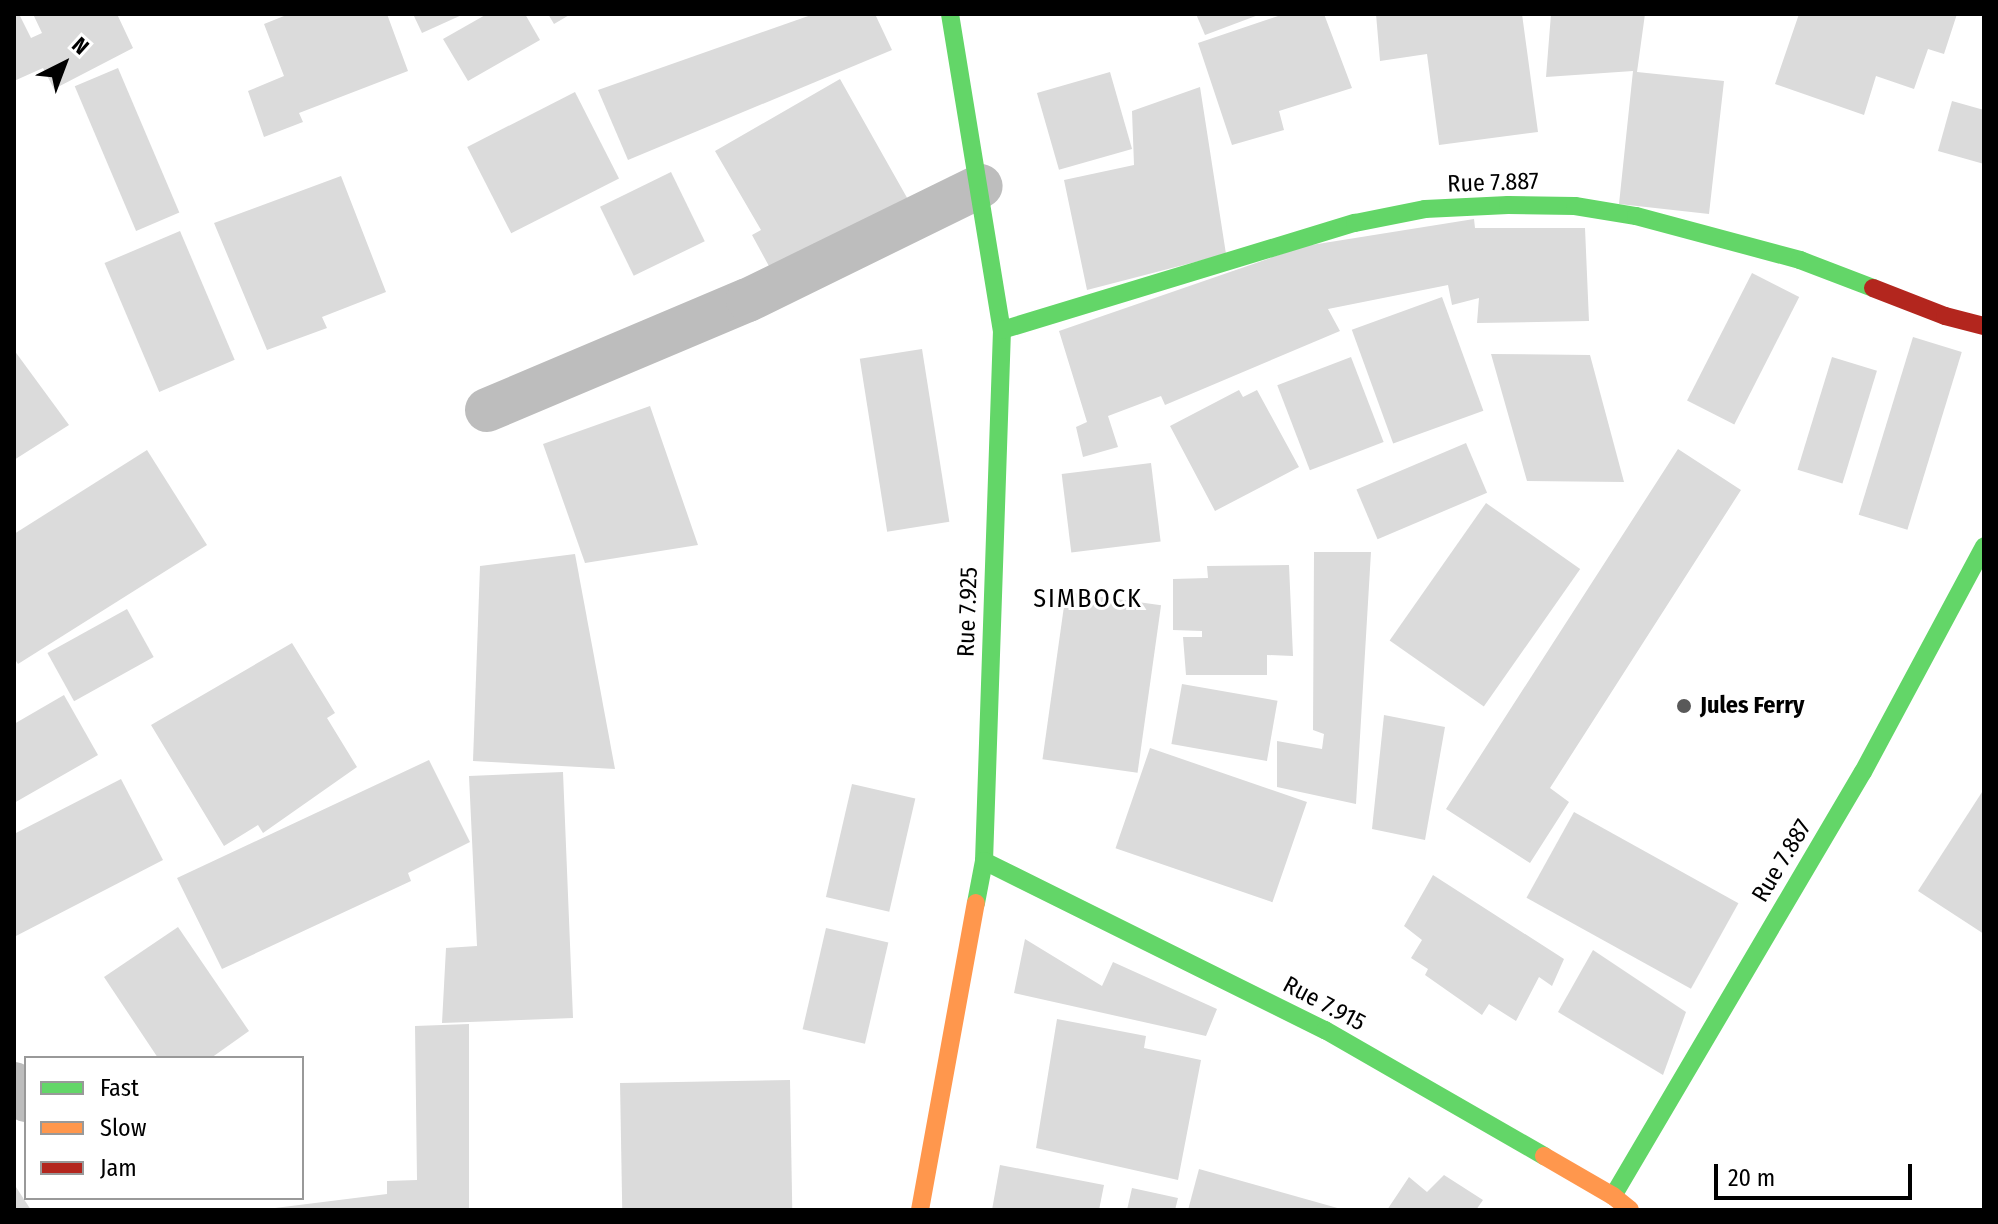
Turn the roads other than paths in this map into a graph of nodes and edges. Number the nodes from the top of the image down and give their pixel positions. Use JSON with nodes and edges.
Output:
{"nodes":[{"id":1,"x":950,"y":14,"type":"edge"},
{"id":2,"x":981,"y":186,"type":"junction"},
{"id":3,"x":1984,"y":326,"type":"edge"},
{"id":4,"x":1002,"y":330,"type":"junction"},
{"id":5,"x":487,"y":410,"type":"dead end"},
{"id":6,"x":1984,"y":546,"type":"edge"},
{"id":7,"x":984,"y":861,"type":"junction"},
{"id":8,"x":1613,"y":1196,"type":"junction"},
{"id":9,"x":920,"y":1210,"type":"edge"},
{"id":10,"x":1630,"y":1210,"type":"edge"}],
"edges":[{"from":1,"to":2,"type":"street","name":"Rue 7.925"},
{"from":2,"to":4,"type":"street","name":"Rue 7.925"},
{"from":2,"to":5,"type":"street"},
{"from":3,"to":4,"type":"street","name":"Rue 7.887"},
{"from":4,"to":7,"type":"street","name":"Rue 7.925"},
{"from":6,"to":8,"type":"street","name":"Rue 7.887"},
{"from":7,"to":8,"type":"street","name":"Rue 7.915"},
{"from":7,"to":9,"type":"street","name":"Rue 7.925"},
{"from":8,"to":10,"type":"street","name":"Rue 7.915"}]}
